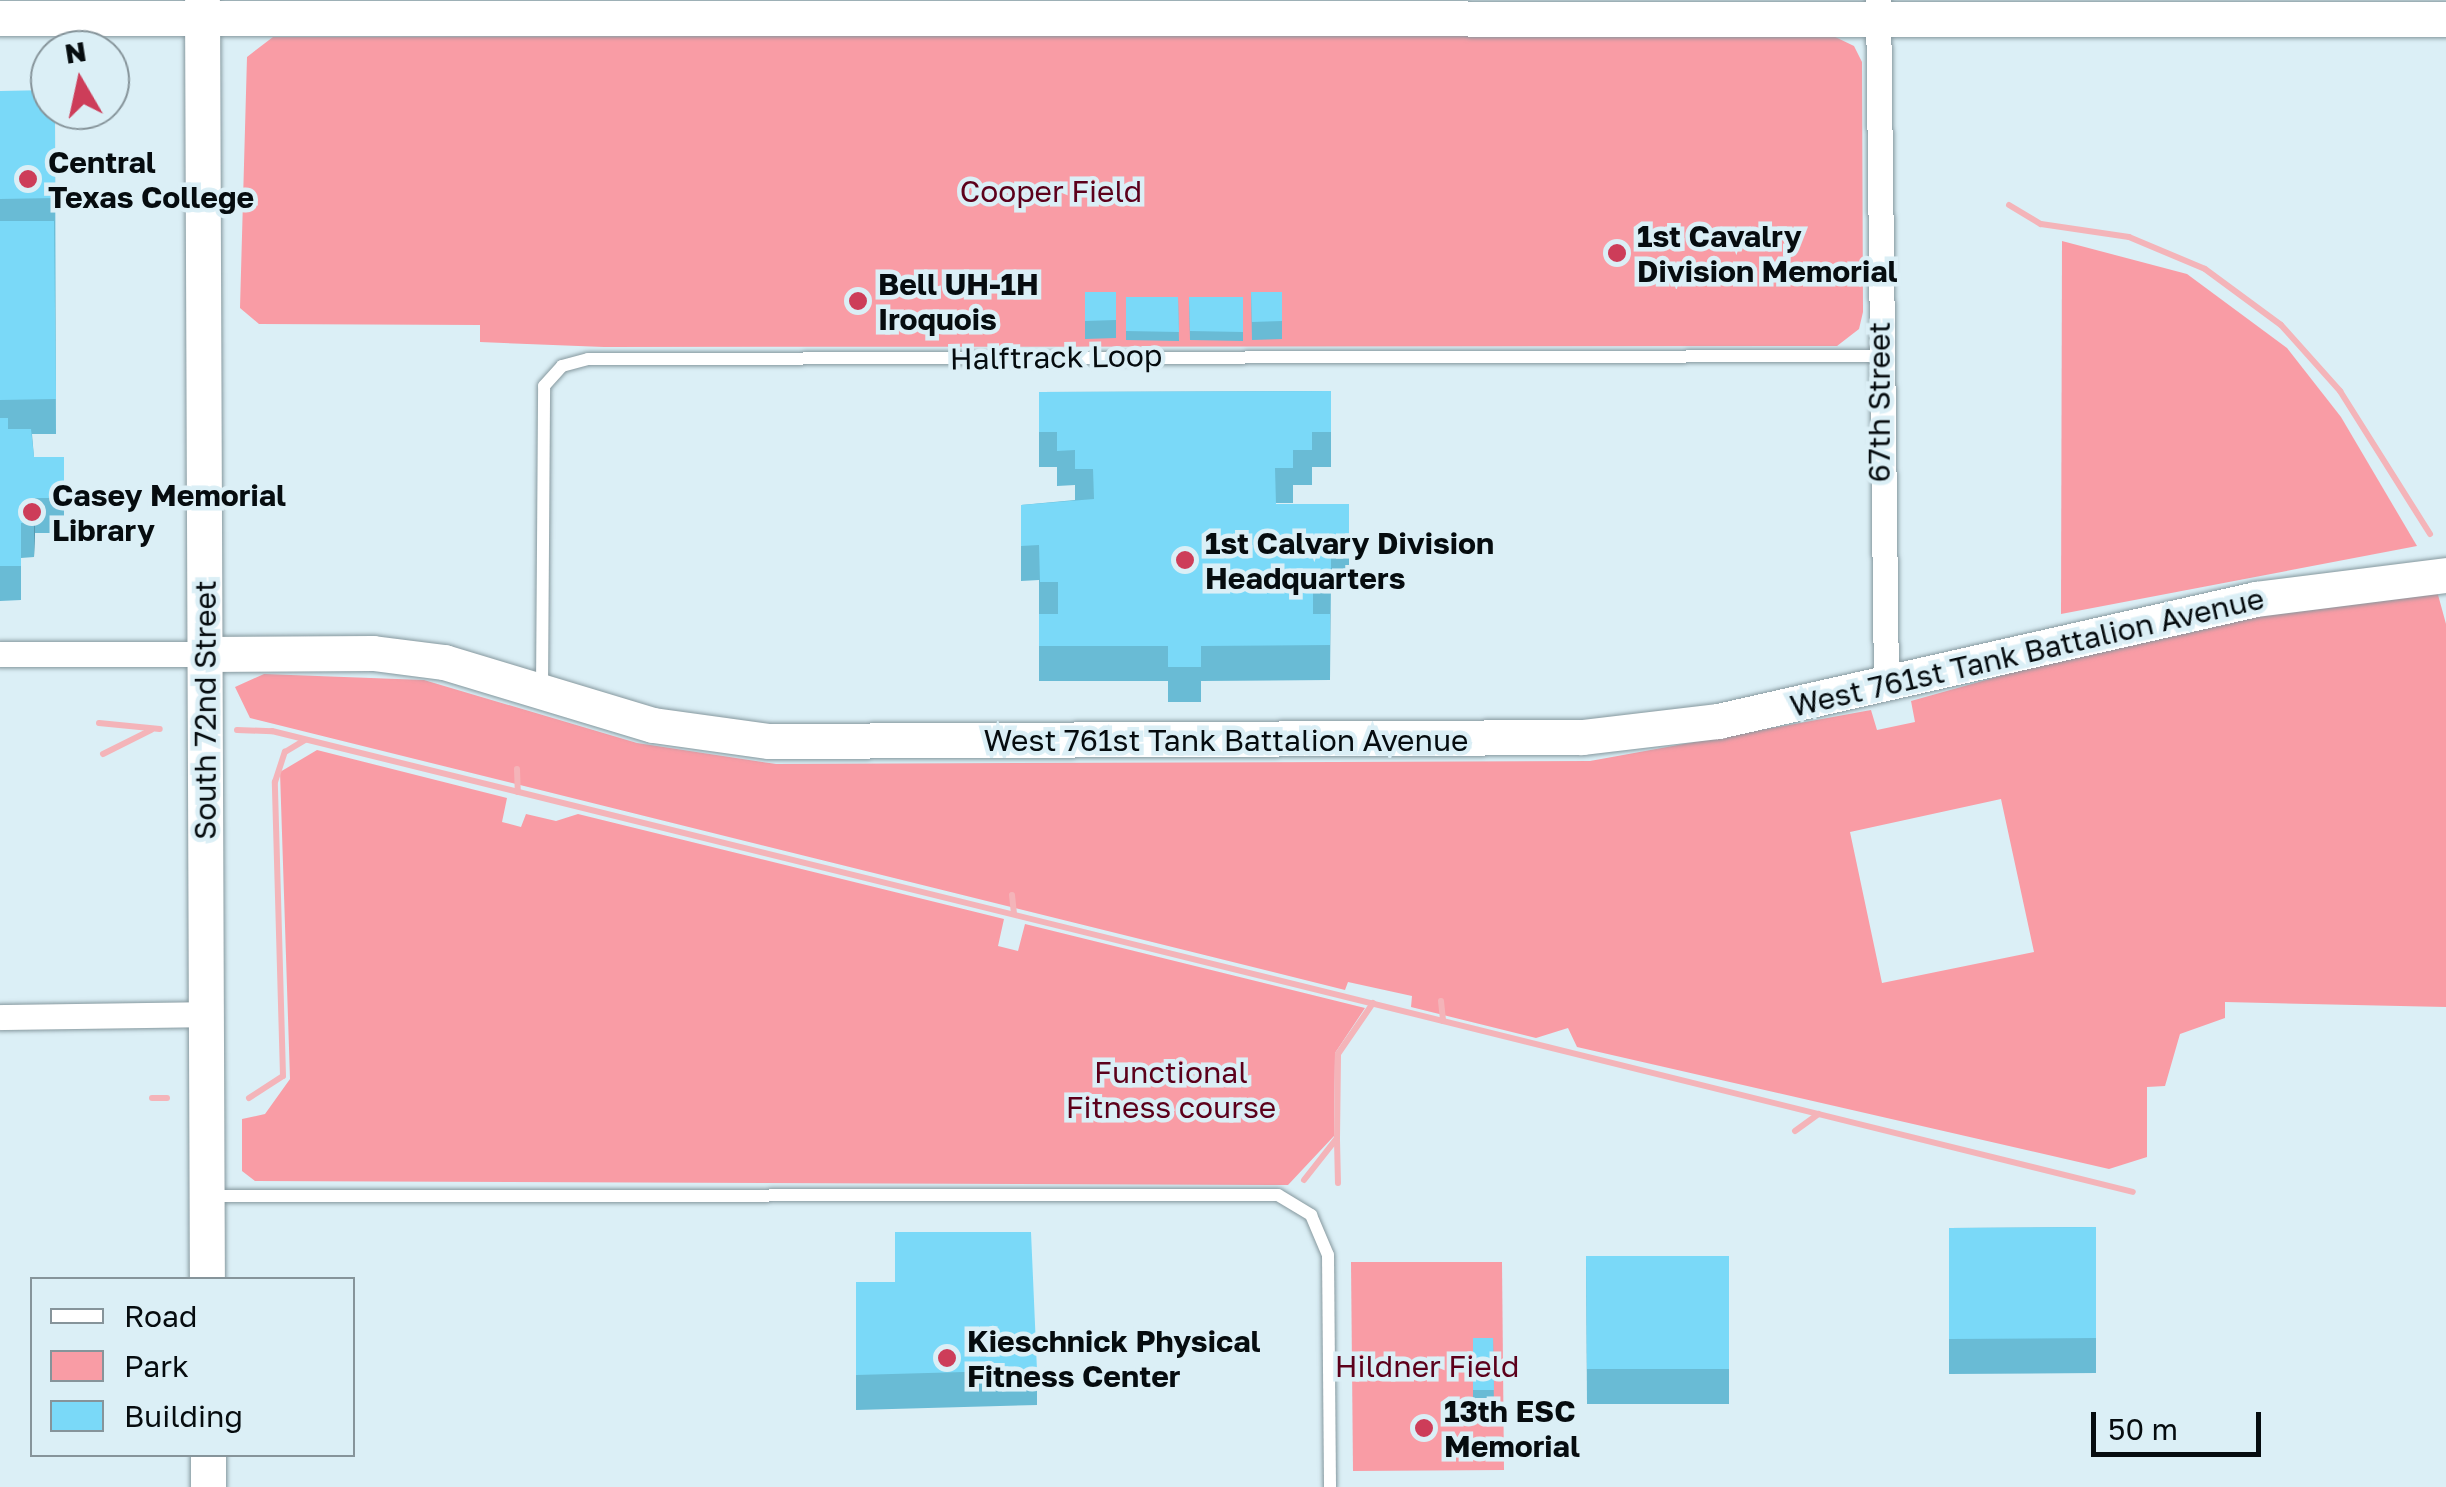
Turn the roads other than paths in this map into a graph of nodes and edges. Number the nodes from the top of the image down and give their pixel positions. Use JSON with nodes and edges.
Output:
{"nodes":[{"id":1,"x":202,"y":10,"type":"edge"},
{"id":2,"x":1879,"y":10,"type":"edge"},
{"id":3,"x":0,"y":18,"type":"edge"},
{"id":4,"x":2446,"y":19,"type":"edge"},
{"id":5,"x":1879,"y":356,"type":"junction"},
{"id":6,"x":2446,"y":575,"type":"edge"},
{"id":7,"x":0,"y":654,"type":"edge"},
{"id":8,"x":205,"y":654,"type":"junction"},
{"id":9,"x":1886,"y":683,"type":"junction"},
{"id":10,"x":542,"y":688,"type":"junction"},
{"id":11,"x":204,"y":1014,"type":"junction"},
{"id":12,"x":0,"y":1017,"type":"edge"},
{"id":13,"x":206,"y":1196,"type":"junction"},
{"id":14,"x":207,"y":1277,"type":"edge"},
{"id":15,"x":208,"y":1457,"type":"edge"},
{"id":16,"x":208,"y":1487,"type":"edge"},
{"id":17,"x":1330,"y":1487,"type":"edge"}],
"edges":[{"from":1,"to":2,"type":"street"},
{"from":1,"to":3,"type":"street"},
{"from":1,"to":8,"type":"street","name":"South 72nd Street"},
{"from":2,"to":4,"type":"street"},
{"from":2,"to":5,"type":"street","name":"67th Street"},
{"from":5,"to":9,"type":"street","name":"67th Street"},
{"from":5,"to":10,"type":"lane","name":"Halftrack Loop"},
{"from":6,"to":9,"type":"street","name":"West 761st Tank Battalion Avenue"},
{"from":7,"to":8,"type":"street","name":"West 761st Tank Battalion Avenue"},
{"from":8,"to":10,"type":"street","name":"West 761st Tank Battalion Avenue"},
{"from":8,"to":11,"type":"street","name":"South 72nd Street"},
{"from":9,"to":10,"type":"street","name":"West 761st Tank Battalion Avenue"},
{"from":11,"to":12,"type":"street"},
{"from":11,"to":13,"type":"street","name":"South 72nd Street"},
{"from":13,"to":14,"type":"street","name":"South 72nd Street"},
{"from":13,"to":17,"type":"lane"},
{"from":15,"to":16,"type":"street"}]}
